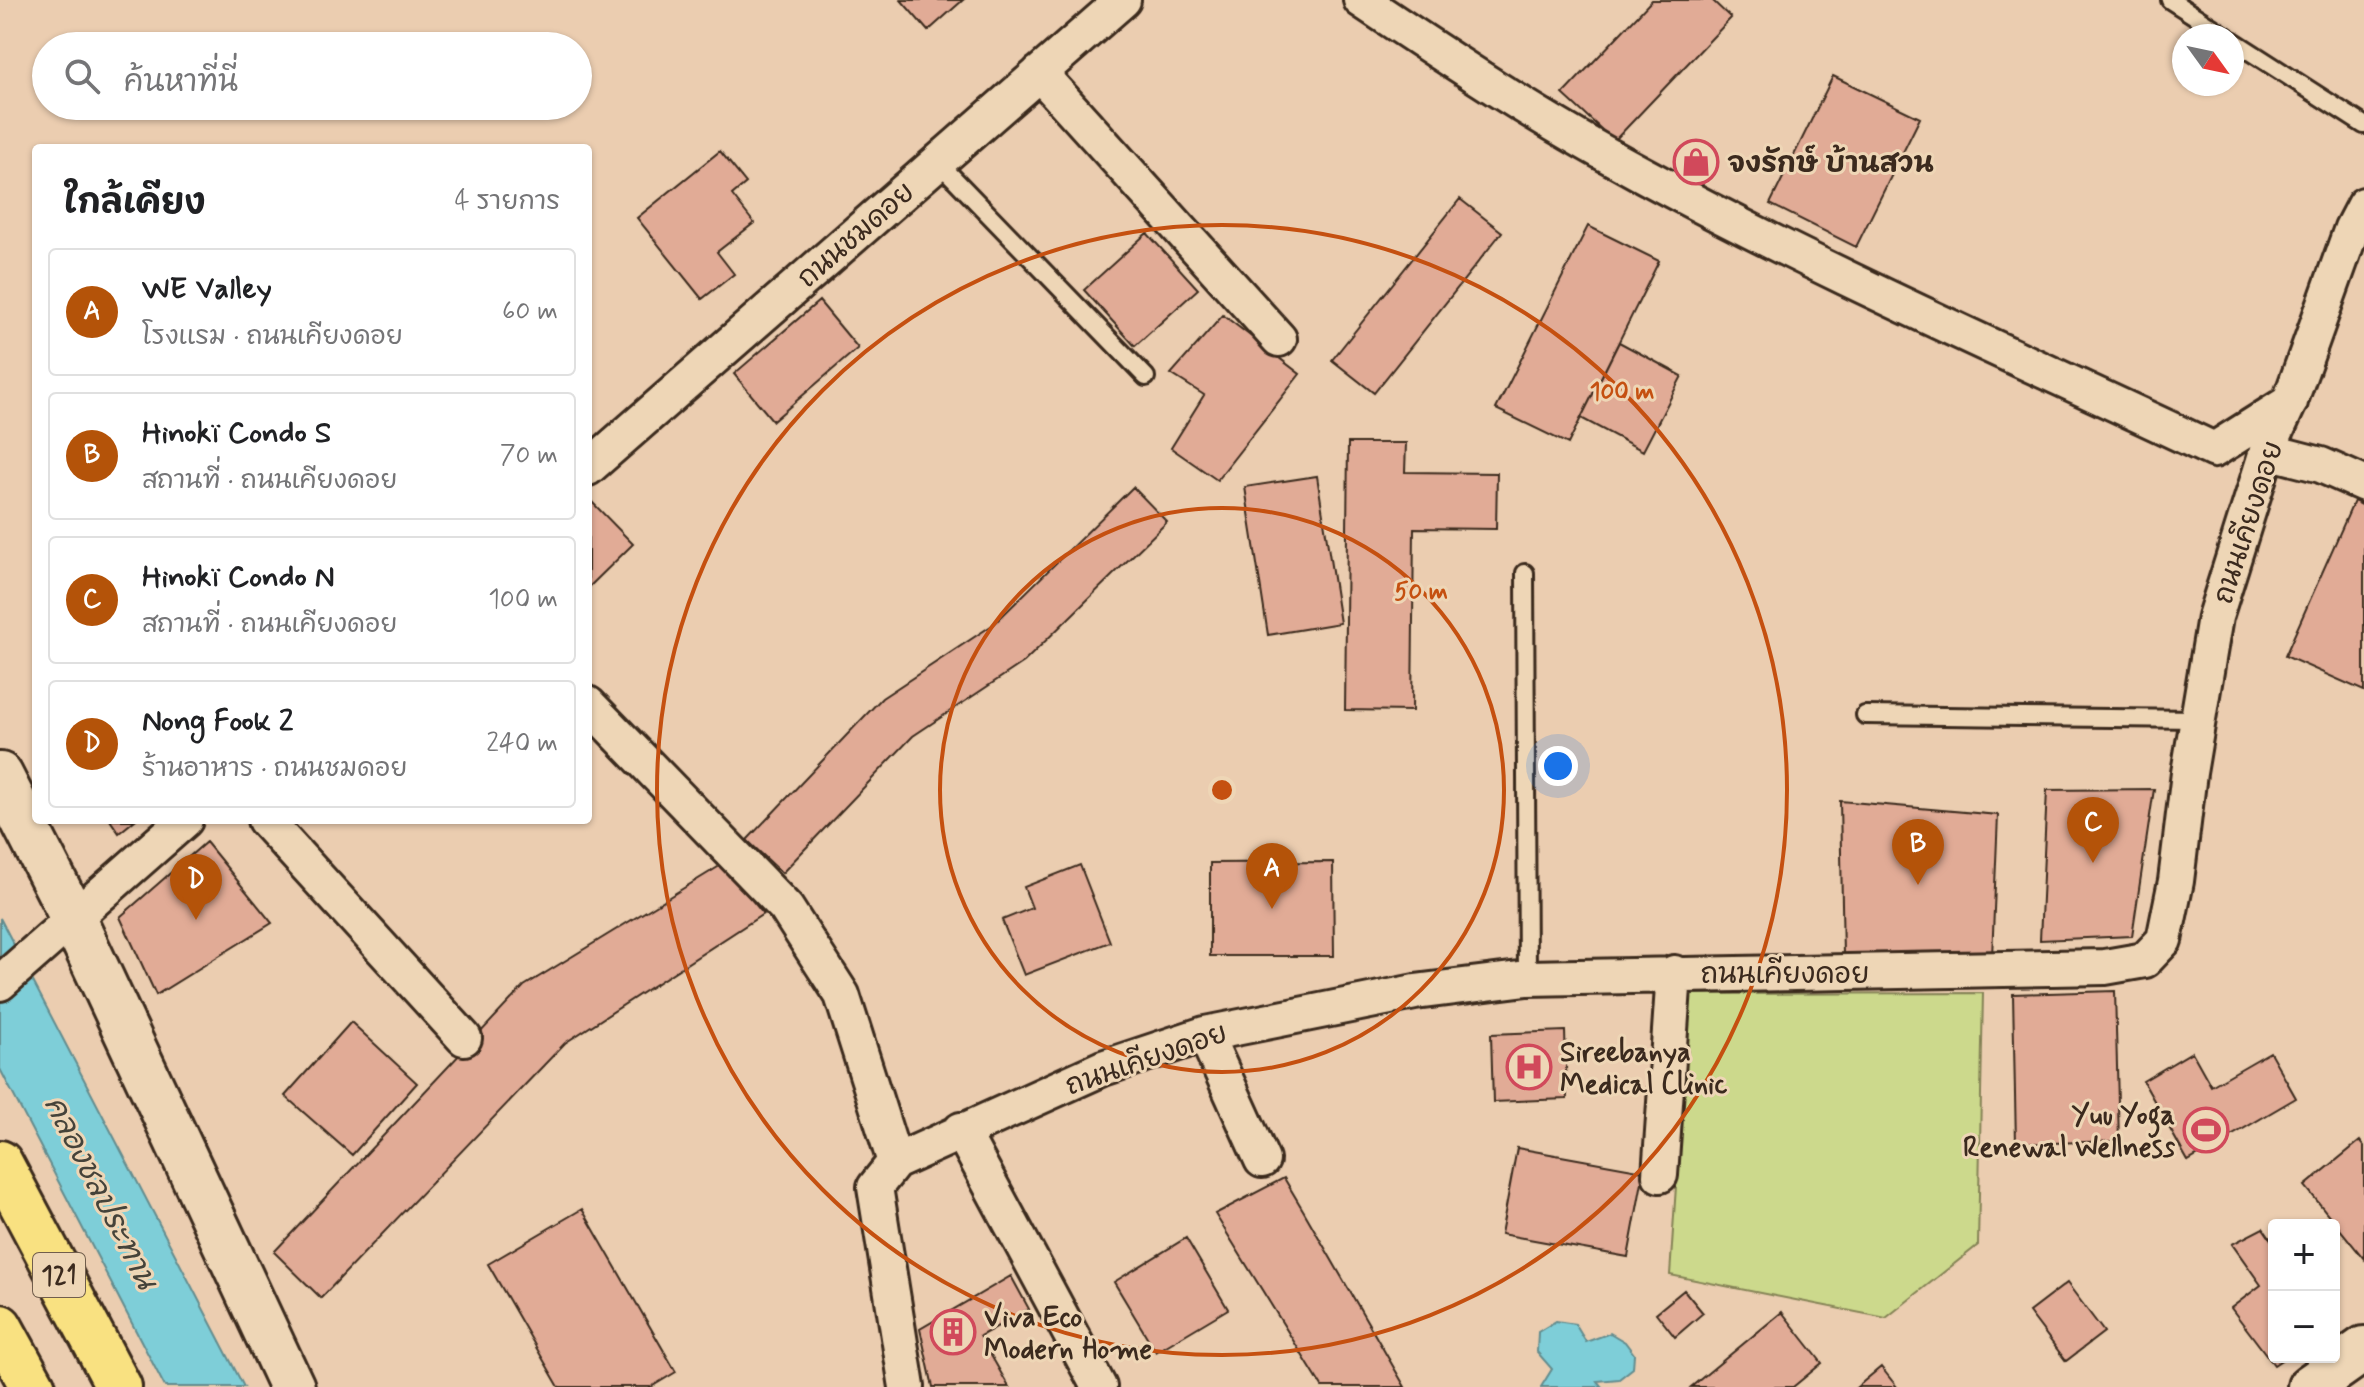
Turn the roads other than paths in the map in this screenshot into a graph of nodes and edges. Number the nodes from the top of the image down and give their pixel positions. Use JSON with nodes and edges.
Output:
{"nodes":[{"id":1,"x":1123,"y":0,"type":"edge"},
{"id":2,"x":1361,"y":0,"type":"edge"},
{"id":3,"x":2170,"y":0,"type":"edge"},
{"id":4,"x":2207,"y":24,"type":"edge"},
{"id":5,"x":2244,"y":48,"type":"edge"},
{"id":6,"x":1039,"y":73,"type":"junction"},
{"id":7,"x":2364,"y":125,"type":"edge"},
{"id":8,"x":938,"y":162,"type":"junction"},
{"id":9,"x":2364,"y":205,"type":"edge"},
{"id":10,"x":1279,"y":339,"type":"dead end"},
{"id":11,"x":1146,"y":377,"type":"dead end"},
{"id":12,"x":2290,"y":401,"type":"junction"},
{"id":13,"x":2267,"y":451,"type":"junction"},
{"id":14,"x":592,"y":465,"type":"edge"},
{"id":15,"x":2364,"y":484,"type":"edge"},
{"id":16,"x":1525,"y":573,"type":"dead end"},
{"id":17,"x":592,"y":708,"type":"edge"},
{"id":18,"x":1865,"y":715,"type":"dead end"},
{"id":19,"x":2198,"y":719,"type":"junction"},
{"id":20,"x":0,"y":775,"type":"edge"},
{"id":21,"x":180,"y":824,"type":"edge"},
{"id":22,"x":269,"y":824,"type":"edge"},
{"id":23,"x":73,"y":918,"type":"junction"},
{"id":24,"x":1674,"y":973,"type":"junction"},
{"id":25,"x":1527,"y":978,"type":"junction"},
{"id":26,"x":0,"y":983,"type":"edge"},
{"id":27,"x":1205,"y":1034,"type":"junction"},
{"id":28,"x":464,"y":1038,"type":"dead end"},
{"id":29,"x":961,"y":1130,"type":"junction"},
{"id":30,"x":1262,"y":1160,"type":"dead end"},
{"id":31,"x":895,"y":1162,"type":"junction"},
{"id":32,"x":0,"y":1163,"type":"edge"},
{"id":33,"x":1660,"y":1175,"type":"dead end"},
{"id":34,"x":0,"y":1327,"type":"edge"},
{"id":35,"x":33,"y":1387,"type":"edge"},
{"id":36,"x":119,"y":1387,"type":"edge"},
{"id":37,"x":292,"y":1387,"type":"edge"},
{"id":38,"x":907,"y":1387,"type":"edge"},
{"id":39,"x":1099,"y":1387,"type":"edge"}],
"edges":[{"from":1,"to":6,"type":"street","name":"ถนนชมดอย"},
{"from":2,"to":12,"type":"street"},
{"from":3,"to":4,"type":"lane"},
{"from":5,"to":7,"type":"lane"},
{"from":6,"to":8,"type":"street","name":"ถนนชมดอย"},
{"from":6,"to":10,"type":"street"},
{"from":8,"to":11,"type":"lane"},
{"from":8,"to":14,"type":"street","name":"ถนนชมดอย"},
{"from":9,"to":12,"type":"street","name":"ถนนเคียงดอย"},
{"from":12,"to":13,"type":"street","name":"ถนนเคียงดอย"},
{"from":13,"to":15,"type":"street"},
{"from":13,"to":19,"type":"street","name":"ถนนเคียงดอย"},
{"from":16,"to":25,"type":"lane"},
{"from":17,"to":31,"type":"street"},
{"from":18,"to":19,"type":"lane"},
{"from":19,"to":24,"type":"street","name":"ถนนเคียงดอย"},
{"from":20,"to":23,"type":"main road"},
{"from":21,"to":23,"type":"street"},
{"from":22,"to":28,"type":"street"},
{"from":23,"to":26,"type":"street"},
{"from":23,"to":37,"type":"main road"},
{"from":24,"to":25,"type":"street","name":"ถนนเคียงดอย"},
{"from":24,"to":33,"type":"street"},
{"from":25,"to":27,"type":"street","name":"ถนนเคียงดอย"},
{"from":27,"to":29,"type":"street","name":"ถนนเคียงดอย"},
{"from":27,"to":30,"type":"street"},
{"from":29,"to":31,"type":"street","name":"ถนนเคียงดอย"},
{"from":29,"to":39,"type":"street"},
{"from":31,"to":38,"type":"street"},
{"from":32,"to":36,"type":"main road","number":"121"},
{"from":34,"to":35,"type":"main road"}]}
